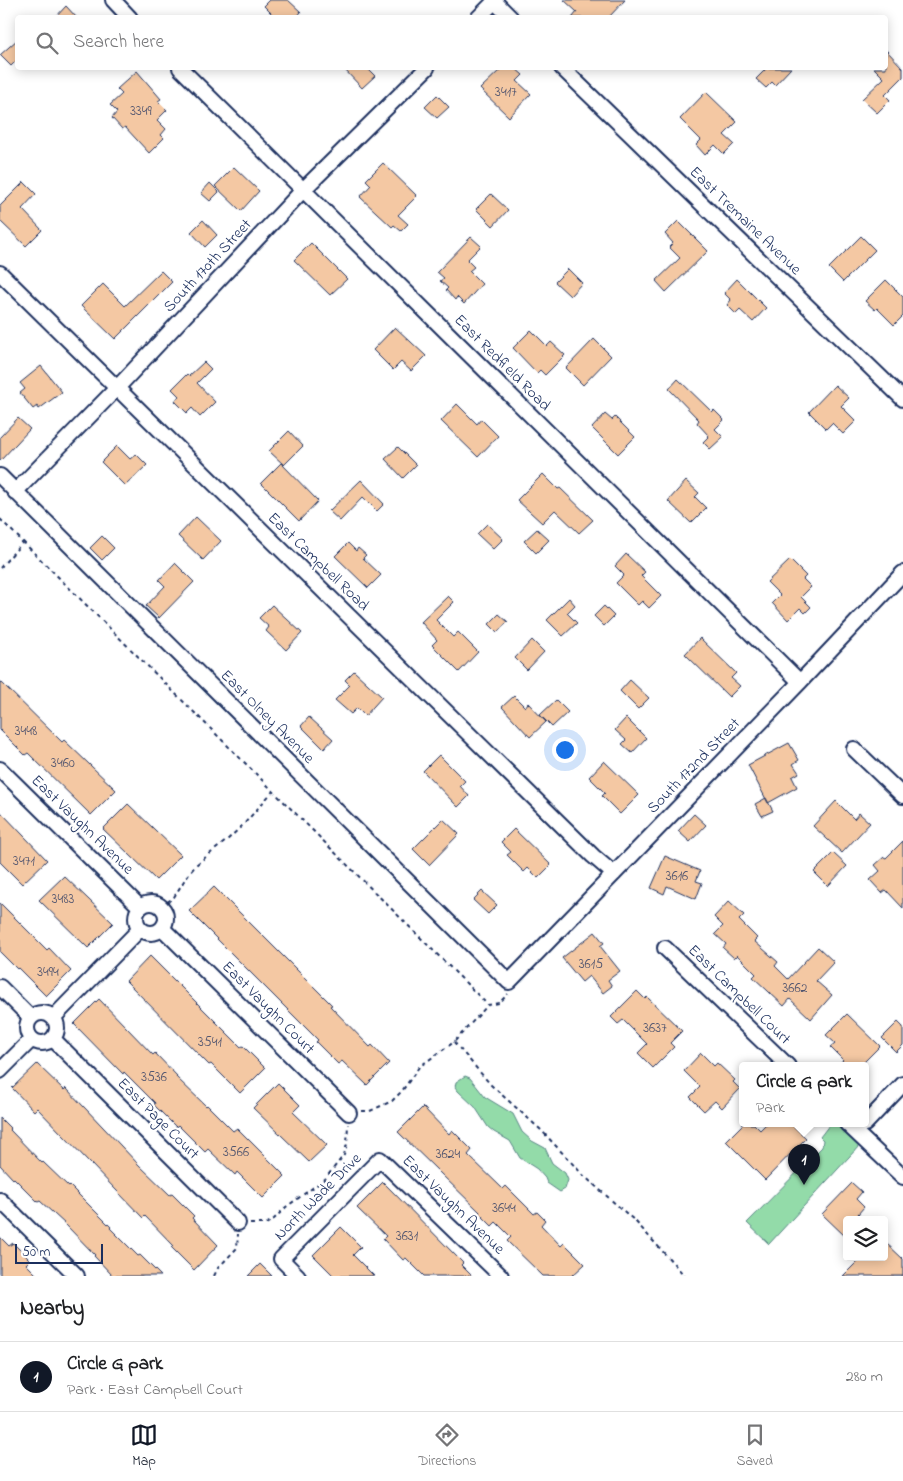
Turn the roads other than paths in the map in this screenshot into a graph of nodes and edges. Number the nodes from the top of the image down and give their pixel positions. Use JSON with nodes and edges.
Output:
{"nodes":[{"id":1,"x":112,"y":0,"type":"edge"},
{"id":2,"x":494,"y":0,"type":"edge"},
{"id":3,"x":127,"y":15,"type":"edge"},
{"id":4,"x":481,"y":15,"type":"edge"},
{"id":5,"x":508,"y":15,"type":"edge"},
{"id":6,"x":182,"y":70,"type":"edge"},
{"id":7,"x":426,"y":70,"type":"edge"},
{"id":8,"x":564,"y":70,"type":"edge"},
{"id":9,"x":303,"y":190,"type":"junction"},
{"id":10,"x":0,"y":273,"type":"edge"},
{"id":11,"x":116,"y":389,"type":"junction"},
{"id":12,"x":903,"y":399,"type":"edge"},
{"id":13,"x":0,"y":476,"type":"edge"},
{"id":14,"x":15,"y":492,"type":"junction"},
{"id":15,"x":903,"y":573,"type":"edge"},
{"id":16,"x":800,"y":682,"type":"junction"},
{"id":17,"x":854,"y":750,"type":"dead end"},
{"id":18,"x":0,"y":769,"type":"edge"},
{"id":19,"x":903,"y":796,"type":"edge"},
{"id":20,"x":614,"y":874,"type":"junction"},
{"id":21,"x":140,"y":907,"type":"junction"},
{"id":22,"x":162,"y":928,"type":"junction"},
{"id":23,"x":140,"y":929,"type":"junction"},
{"id":24,"x":665,"y":948,"type":"dead end"},
{"id":25,"x":509,"y":982,"type":"joint"},
{"id":26,"x":0,"y":987,"type":"edge"},
{"id":27,"x":31,"y":1018,"type":"junction"},
{"id":28,"x":54,"y":1018,"type":"junction"},
{"id":29,"x":32,"y":1039,"type":"junction"},
{"id":30,"x":53,"y":1039,"type":"junction"},
{"id":31,"x":784,"y":1062,"type":"edge"},
{"id":32,"x":0,"y":1071,"type":"edge"},
{"id":33,"x":903,"y":1084,"type":"edge"},
{"id":34,"x":349,"y":1112,"type":"road end"},
{"id":35,"x":869,"y":1116,"type":"edge"},
{"id":36,"x":859,"y":1127,"type":"edge"},
{"id":37,"x":380,"y":1159,"type":"joint"},
{"id":38,"x":903,"y":1177,"type":"edge"},
{"id":39,"x":0,"y":1200,"type":"edge"},
{"id":40,"x":238,"y":1224,"type":"road end"},
{"id":41,"x":77,"y":1276,"type":"edge"},
{"id":42,"x":298,"y":1276,"type":"edge"},
{"id":43,"x":501,"y":1276,"type":"edge"}],
"edges":[{"from":1,"to":3,"type":"street"},
{"from":2,"to":4,"type":"street"},
{"from":2,"to":5,"type":"street"},
{"from":6,"to":9,"type":"street","name":"East Redfield Road"},
{"from":7,"to":9,"type":"street","name":"South 170th Street"},
{"from":8,"to":12,"type":"street","name":"East Tremaine Avenue"},
{"from":9,"to":11,"type":"street","name":"South 170th Street"},
{"from":9,"to":16,"type":"street","name":"East Redfield Road"},
{"from":10,"to":11,"type":"street","name":"East Campbell Road"},
{"from":11,"to":14,"type":"street","name":"South 170th Street"},
{"from":11,"to":20,"type":"street","name":"East Campbell Road"},
{"from":13,"to":14,"type":"street","name":"East Olney Avenue"},
{"from":14,"to":25,"type":"street","name":"East Olney Avenue"},
{"from":15,"to":16,"type":"street","name":"South 172nd Street"},
{"from":16,"to":20,"type":"street","name":"South 172nd Street"},
{"from":17,"to":19,"type":"street"},
{"from":18,"to":21,"type":"street","name":"East Vaughn Avenue"},
{"from":20,"to":25,"type":"street","name":"South 172nd Street"},
{"from":21,"to":22,"type":"street"},
{"from":21,"to":23,"type":"street"},
{"from":22,"to":23,"type":"street"},
{"from":22,"to":34,"type":"street","name":"East Vaughn Court"},
{"from":23,"to":28,"type":"street"},
{"from":24,"to":31,"type":"street","name":"East Campbell Court"},
{"from":26,"to":27,"type":"street"},
{"from":27,"to":28,"type":"street"},
{"from":27,"to":29,"type":"street"},
{"from":28,"to":30,"type":"street"},
{"from":29,"to":30,"type":"street"},
{"from":29,"to":32,"type":"street"},
{"from":30,"to":40,"type":"street","name":"East Page Court"},
{"from":33,"to":35,"type":"street"},
{"from":36,"to":38,"type":"street"},
{"from":37,"to":42,"type":"street","name":"North Wade Drive"},
{"from":37,"to":43,"type":"street","name":"East Vaughn Avenue"},
{"from":39,"to":41,"type":"street"}]}
